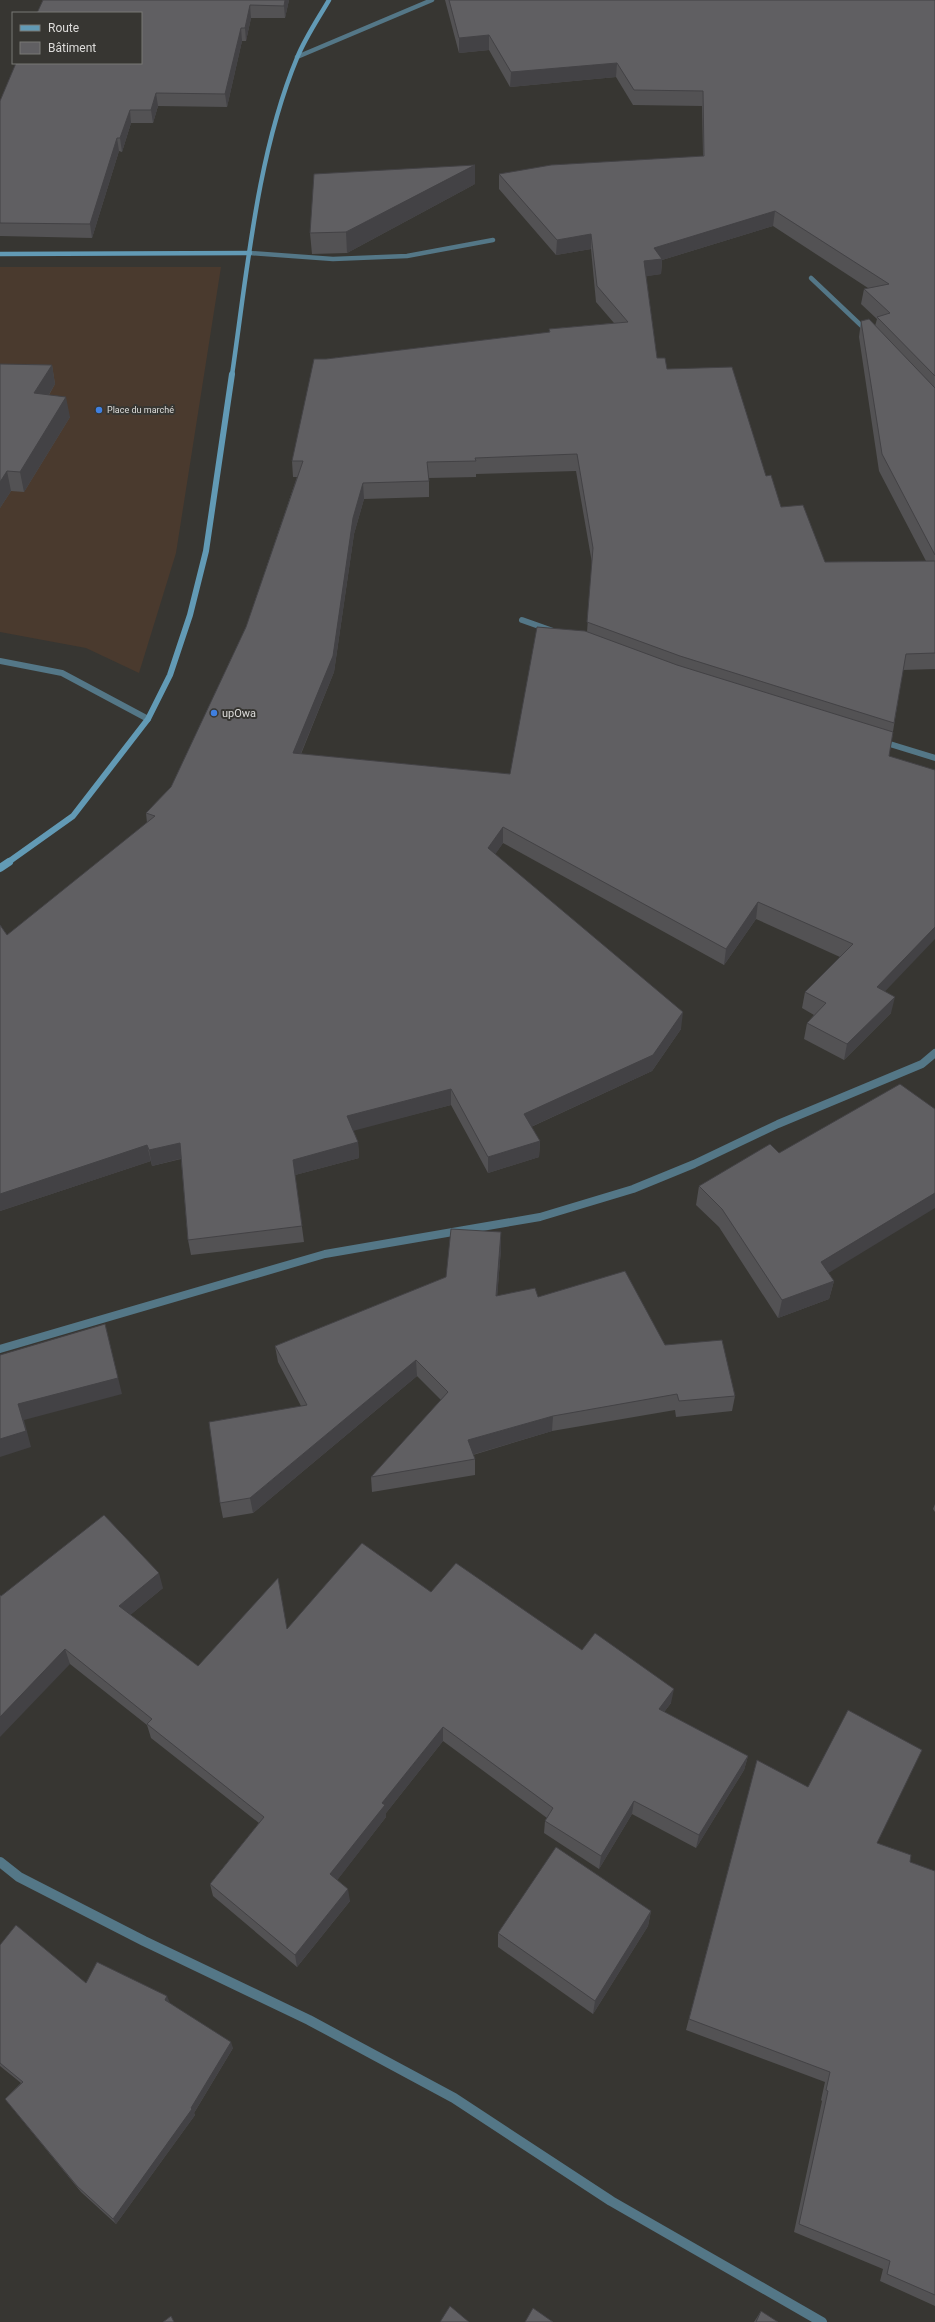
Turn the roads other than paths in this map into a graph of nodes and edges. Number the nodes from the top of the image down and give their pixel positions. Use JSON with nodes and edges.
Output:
{"nodes":[{"id":1,"x":329,"y":0,"type":"edge"},
{"id":2,"x":432,"y":0,"type":"edge"},
{"id":3,"x":298,"y":57,"type":"junction"},
{"id":4,"x":493,"y":240,"type":"dead end"},
{"id":5,"x":250,"y":253,"type":"junction"},
{"id":6,"x":0,"y":254,"type":"edge"},
{"id":7,"x":811,"y":278,"type":"dead end"},
{"id":8,"x":870,"y":334,"type":"edge"},
{"id":9,"x":522,"y":620,"type":"dead end"},
{"id":10,"x":559,"y":633,"type":"edge"},
{"id":11,"x":0,"y":661,"type":"edge"},
{"id":12,"x":148,"y":719,"type":"junction"},
{"id":13,"x":870,"y":738,"type":"edge"},
{"id":14,"x":935,"y":758,"type":"edge"},
{"id":15,"x":0,"y":868,"type":"edge"},
{"id":16,"x":935,"y":1053,"type":"edge"},
{"id":17,"x":0,"y":1349,"type":"edge"},
{"id":18,"x":0,"y":1862,"type":"edge"},
{"id":19,"x":822,"y":2322,"type":"edge"}],
"edges":[{"from":1,"to":3,"type":"main road"},
{"from":2,"to":3,"type":"street"},
{"from":3,"to":5,"type":"main road"},
{"from":4,"to":5,"type":"street"},
{"from":5,"to":6,"type":"main road"},
{"from":5,"to":12,"type":"main road"},
{"from":7,"to":8,"type":"street"},
{"from":9,"to":10,"type":"street"},
{"from":11,"to":12,"type":"street"},
{"from":12,"to":15,"type":"main road"},
{"from":13,"to":14,"type":"street"},
{"from":16,"to":17,"type":"street"},
{"from":18,"to":19,"type":"street"}]}
